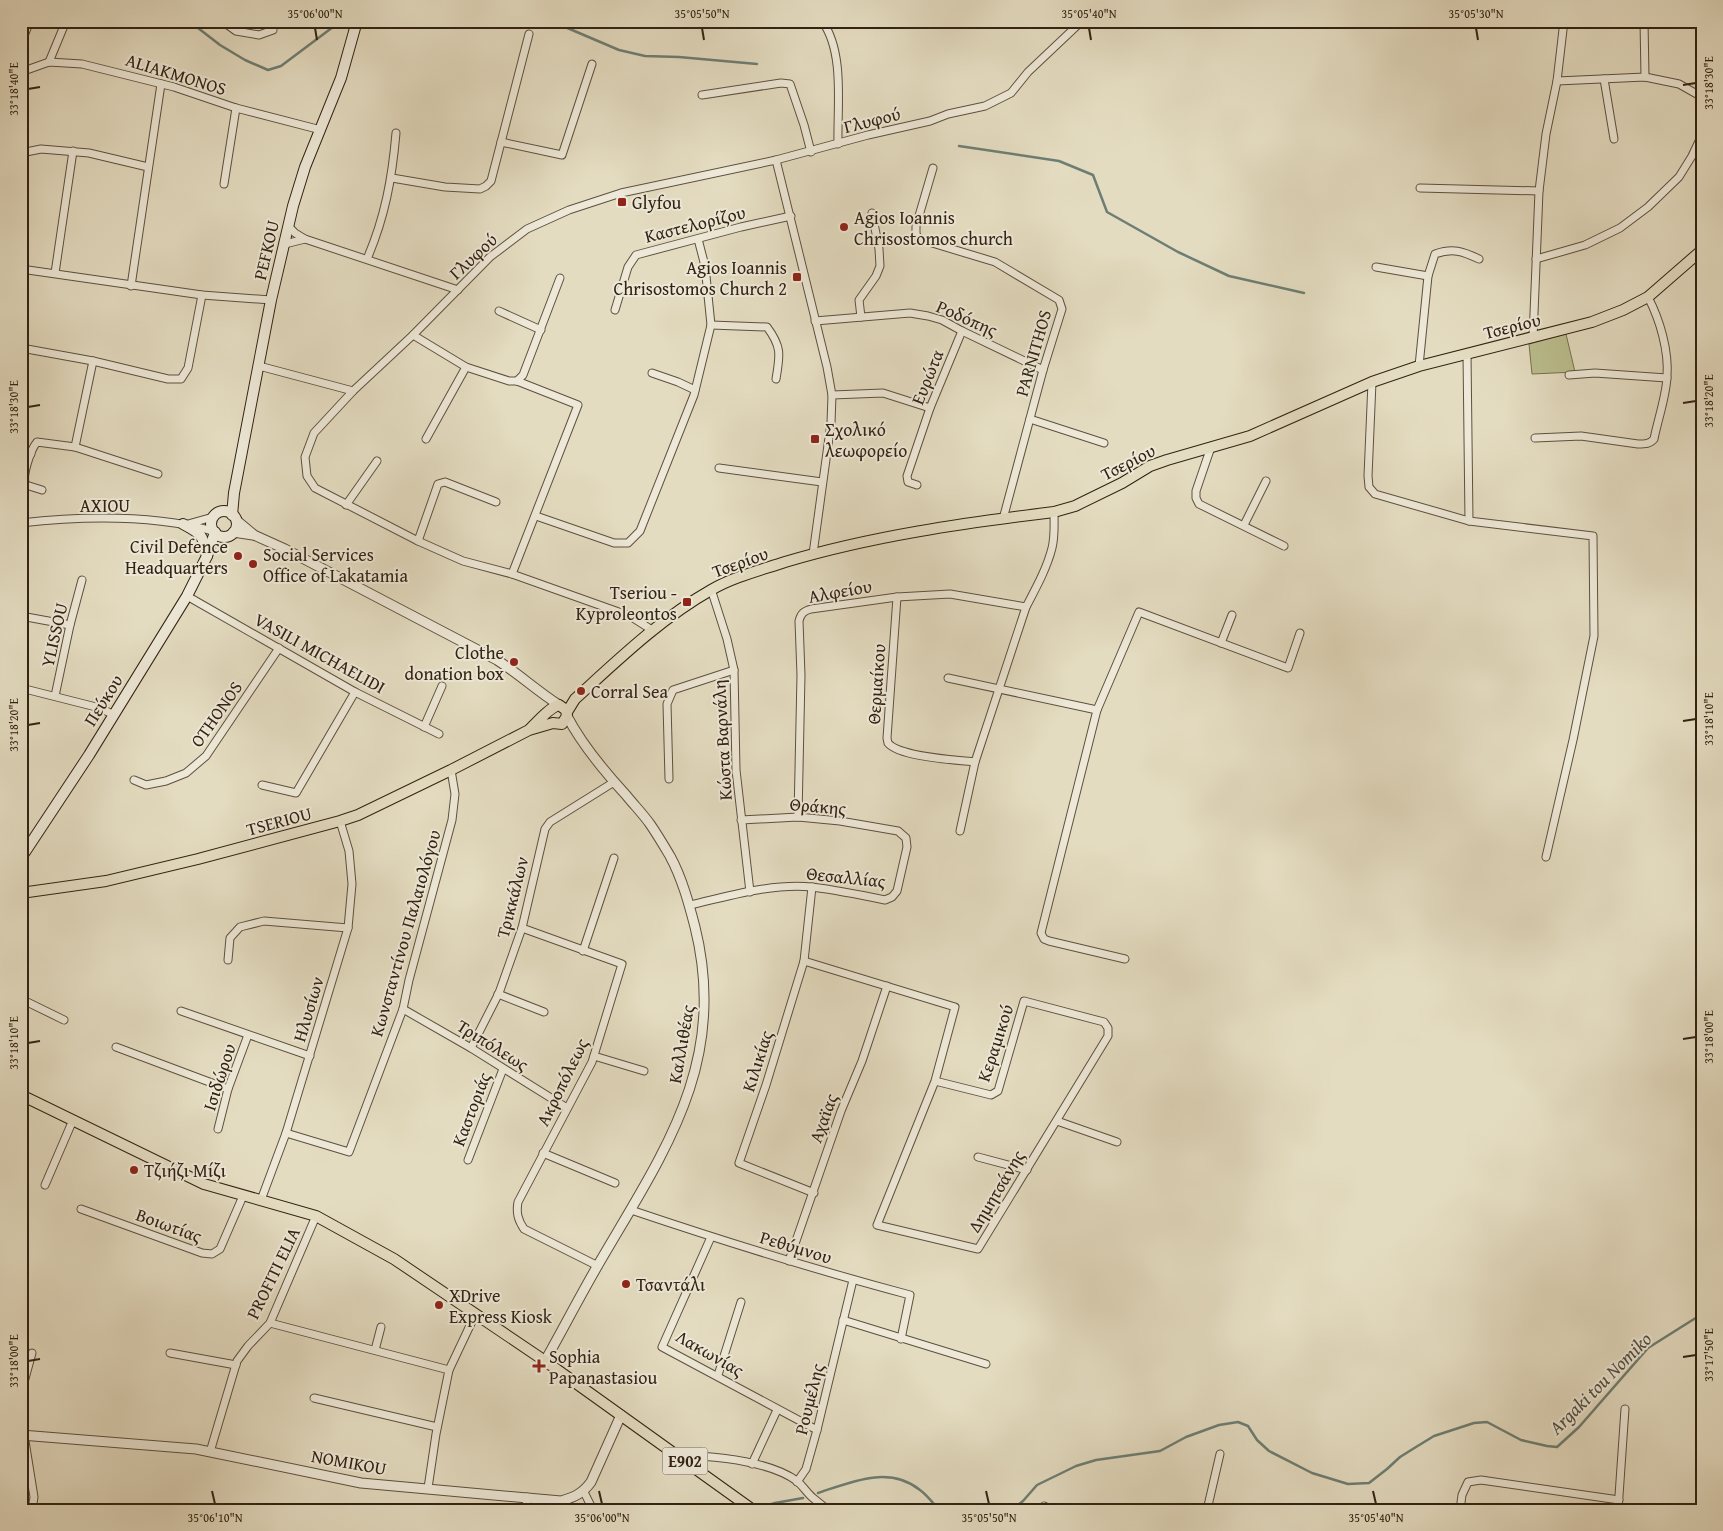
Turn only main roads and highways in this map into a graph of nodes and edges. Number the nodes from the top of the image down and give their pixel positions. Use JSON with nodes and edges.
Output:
{"nodes":[{"id":1,"x":357,"y":21,"type":"edge"},
{"id":2,"x":1702,"y":250,"type":"edge"},
{"id":3,"x":234,"y":493,"type":"junction"},
{"id":4,"x":216,"y":514,"type":"junction"},
{"id":5,"x":234,"y":517,"type":"junction"},
{"id":6,"x":185,"y":524,"type":"road end"},
{"id":7,"x":221,"y":533,"type":"junction"},
{"id":8,"x":207,"y":557,"type":"junction"},
{"id":9,"x":575,"y":699,"type":"joint"},
{"id":10,"x":21,"y":858,"type":"edge"},
{"id":11,"x":21,"y":893,"type":"edge"},
{"id":12,"x":21,"y":1095,"type":"edge"},
{"id":13,"x":751,"y":1508,"type":"edge"}],
"edges":[{"from":1,"to":3,"type":"main road","name":"PEFKOU"},
{"from":2,"to":9,"type":"main road","name":"Τσερίου"},
{"from":3,"to":4,"type":"main road","name":"PEFKOU"},
{"from":3,"to":5,"type":"main road","name":"PEFKOU"},
{"from":4,"to":5,"type":"main road"},
{"from":4,"to":7,"type":"main road","name":"PEFKOU"},
{"from":5,"to":7,"type":"main road","name":"PEFKOU"},
{"from":6,"to":8,"type":"main road"},
{"from":7,"to":8,"type":"main road","name":"PEFKOU"},
{"from":8,"to":10,"type":"main road","name":"Πεύκου"},
{"from":9,"to":11,"type":"main road","name":"TSERIOU"},
{"from":12,"to":13,"type":"main road","number":"E902"}]}
